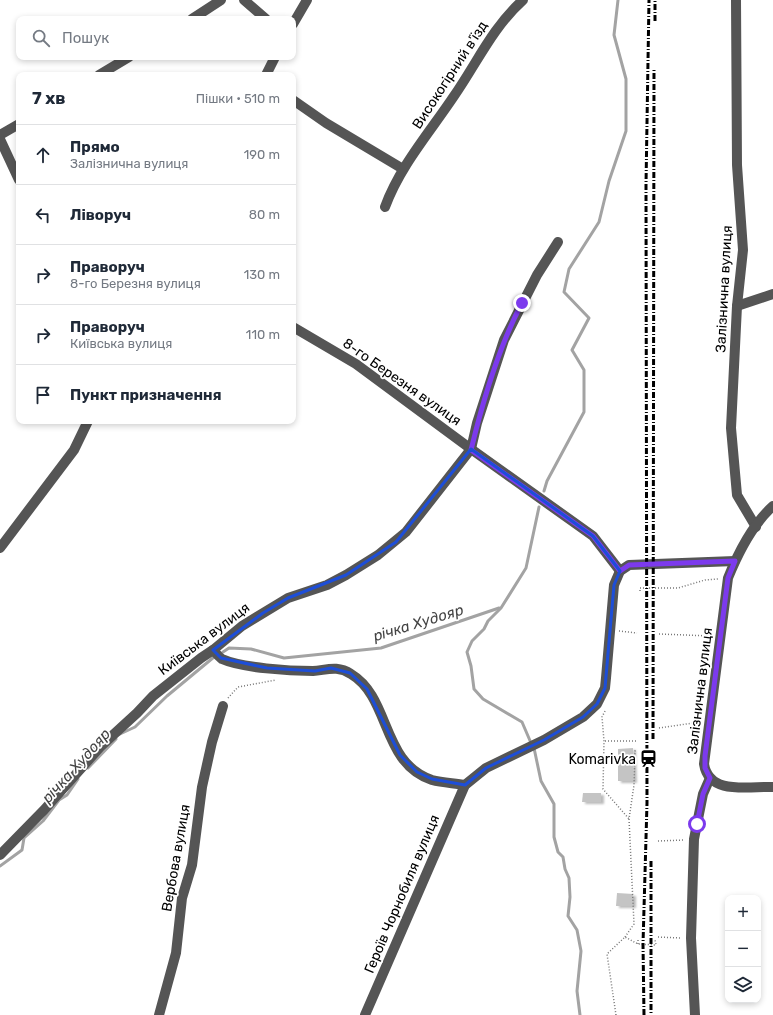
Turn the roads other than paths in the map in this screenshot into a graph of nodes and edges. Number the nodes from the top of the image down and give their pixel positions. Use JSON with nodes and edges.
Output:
{"nodes":[{"id":1,"x":221,"y":0,"type":"edge"},
{"id":2,"x":244,"y":0,"type":"edge"},
{"id":3,"x":307,"y":0,"type":"edge"},
{"id":4,"x":523,"y":0,"type":"edge"},
{"id":5,"x":736,"y":0,"type":"edge"},
{"id":6,"x":197,"y":16,"type":"edge"},
{"id":7,"x":263,"y":16,"type":"edge"},
{"id":8,"x":296,"y":19,"type":"edge"},
{"id":9,"x":124,"y":60,"type":"edge"},
{"id":10,"x":274,"y":60,"type":"edge"},
{"id":11,"x":104,"y":72,"type":"edge"},
{"id":12,"x":268,"y":72,"type":"edge"},
{"id":13,"x":296,"y":102,"type":"edge"},
{"id":14,"x":16,"y":126,"type":"edge"},
{"id":15,"x":0,"y":135,"type":"edge"},
{"id":16,"x":0,"y":139,"type":"edge"},
{"id":17,"x":403,"y":169,"type":"junction"},
{"id":18,"x":16,"y":174,"type":"edge"},
{"id":19,"x":384,"y":207,"type":"dead end"},
{"id":20,"x":558,"y":242,"type":"dead end"},
{"id":21,"x":773,"y":294,"type":"edge"},
{"id":22,"x":737,"y":306,"type":"junction"},
{"id":23,"x":296,"y":329,"type":"edge"},
{"id":24,"x":87,"y":424,"type":"edge"},
{"id":25,"x":471,"y":450,"type":"junction"},
{"id":26,"x":773,"y":506,"type":"edge"},
{"id":27,"x":756,"y":527,"type":"junction"},
{"id":28,"x":0,"y":548,"type":"edge"},
{"id":29,"x":735,"y":561,"type":"junction"},
{"id":30,"x":620,"y":571,"type":"junction"},
{"id":31,"x":213,"y":650,"type":"junction"},
{"id":32,"x":223,"y":706,"type":"road end"},
{"id":33,"x":710,"y":778,"type":"junction"},
{"id":34,"x":466,"y":785,"type":"junction"},
{"id":35,"x":773,"y":787,"type":"edge"},
{"id":36,"x":0,"y":855,"type":"edge"},
{"id":37,"x":159,"y":1015,"type":"edge"},
{"id":38,"x":365,"y":1015,"type":"edge"},
{"id":39,"x":695,"y":1015,"type":"edge"}],
"edges":[{"from":1,"to":6,"type":"street"},
{"from":2,"to":7,"type":"street"},
{"from":3,"to":8,"type":"street"},
{"from":4,"to":17,"type":"street","name":"Високогірний в'їзд"},
{"from":5,"to":22,"type":"street","name":"Залізнична вулиця"},
{"from":9,"to":11,"type":"street"},
{"from":10,"to":12,"type":"street"},
{"from":13,"to":17,"type":"street"},
{"from":14,"to":15,"type":"street"},
{"from":16,"to":18,"type":"street"},
{"from":17,"to":19,"type":"street","name":"Високогірний в'їзд"},
{"from":20,"to":25,"type":"street","name":"Київська вулиця"},
{"from":21,"to":22,"type":"street"},
{"from":22,"to":27,"type":"street","name":"Залізнична вулиця"},
{"from":23,"to":25,"type":"street","name":"8-го Березня вулиця"},
{"from":24,"to":28,"type":"street"},
{"from":25,"to":30,"type":"street","name":"8-го Березня вулиця"},
{"from":25,"to":31,"type":"street","name":"Київська вулиця"},
{"from":26,"to":27,"type":"street","name":"Залізнична вулиця"},
{"from":27,"to":29,"type":"street","name":"Залізнична вулиця"},
{"from":29,"to":30,"type":"street"},
{"from":29,"to":33,"type":"street","name":"Залізнична вулиця"},
{"from":30,"to":34,"type":"street","name":"Героїв Чорнобиля вулиця"},
{"from":31,"to":34,"type":"street"},
{"from":31,"to":36,"type":"street","name":"Київська вулиця"},
{"from":32,"to":37,"type":"street","name":"Вербова вулиця"},
{"from":33,"to":35,"type":"street"},
{"from":33,"to":39,"type":"street"},
{"from":34,"to":38,"type":"street","name":"Героїв Чорнобиля вулиця"}]}
